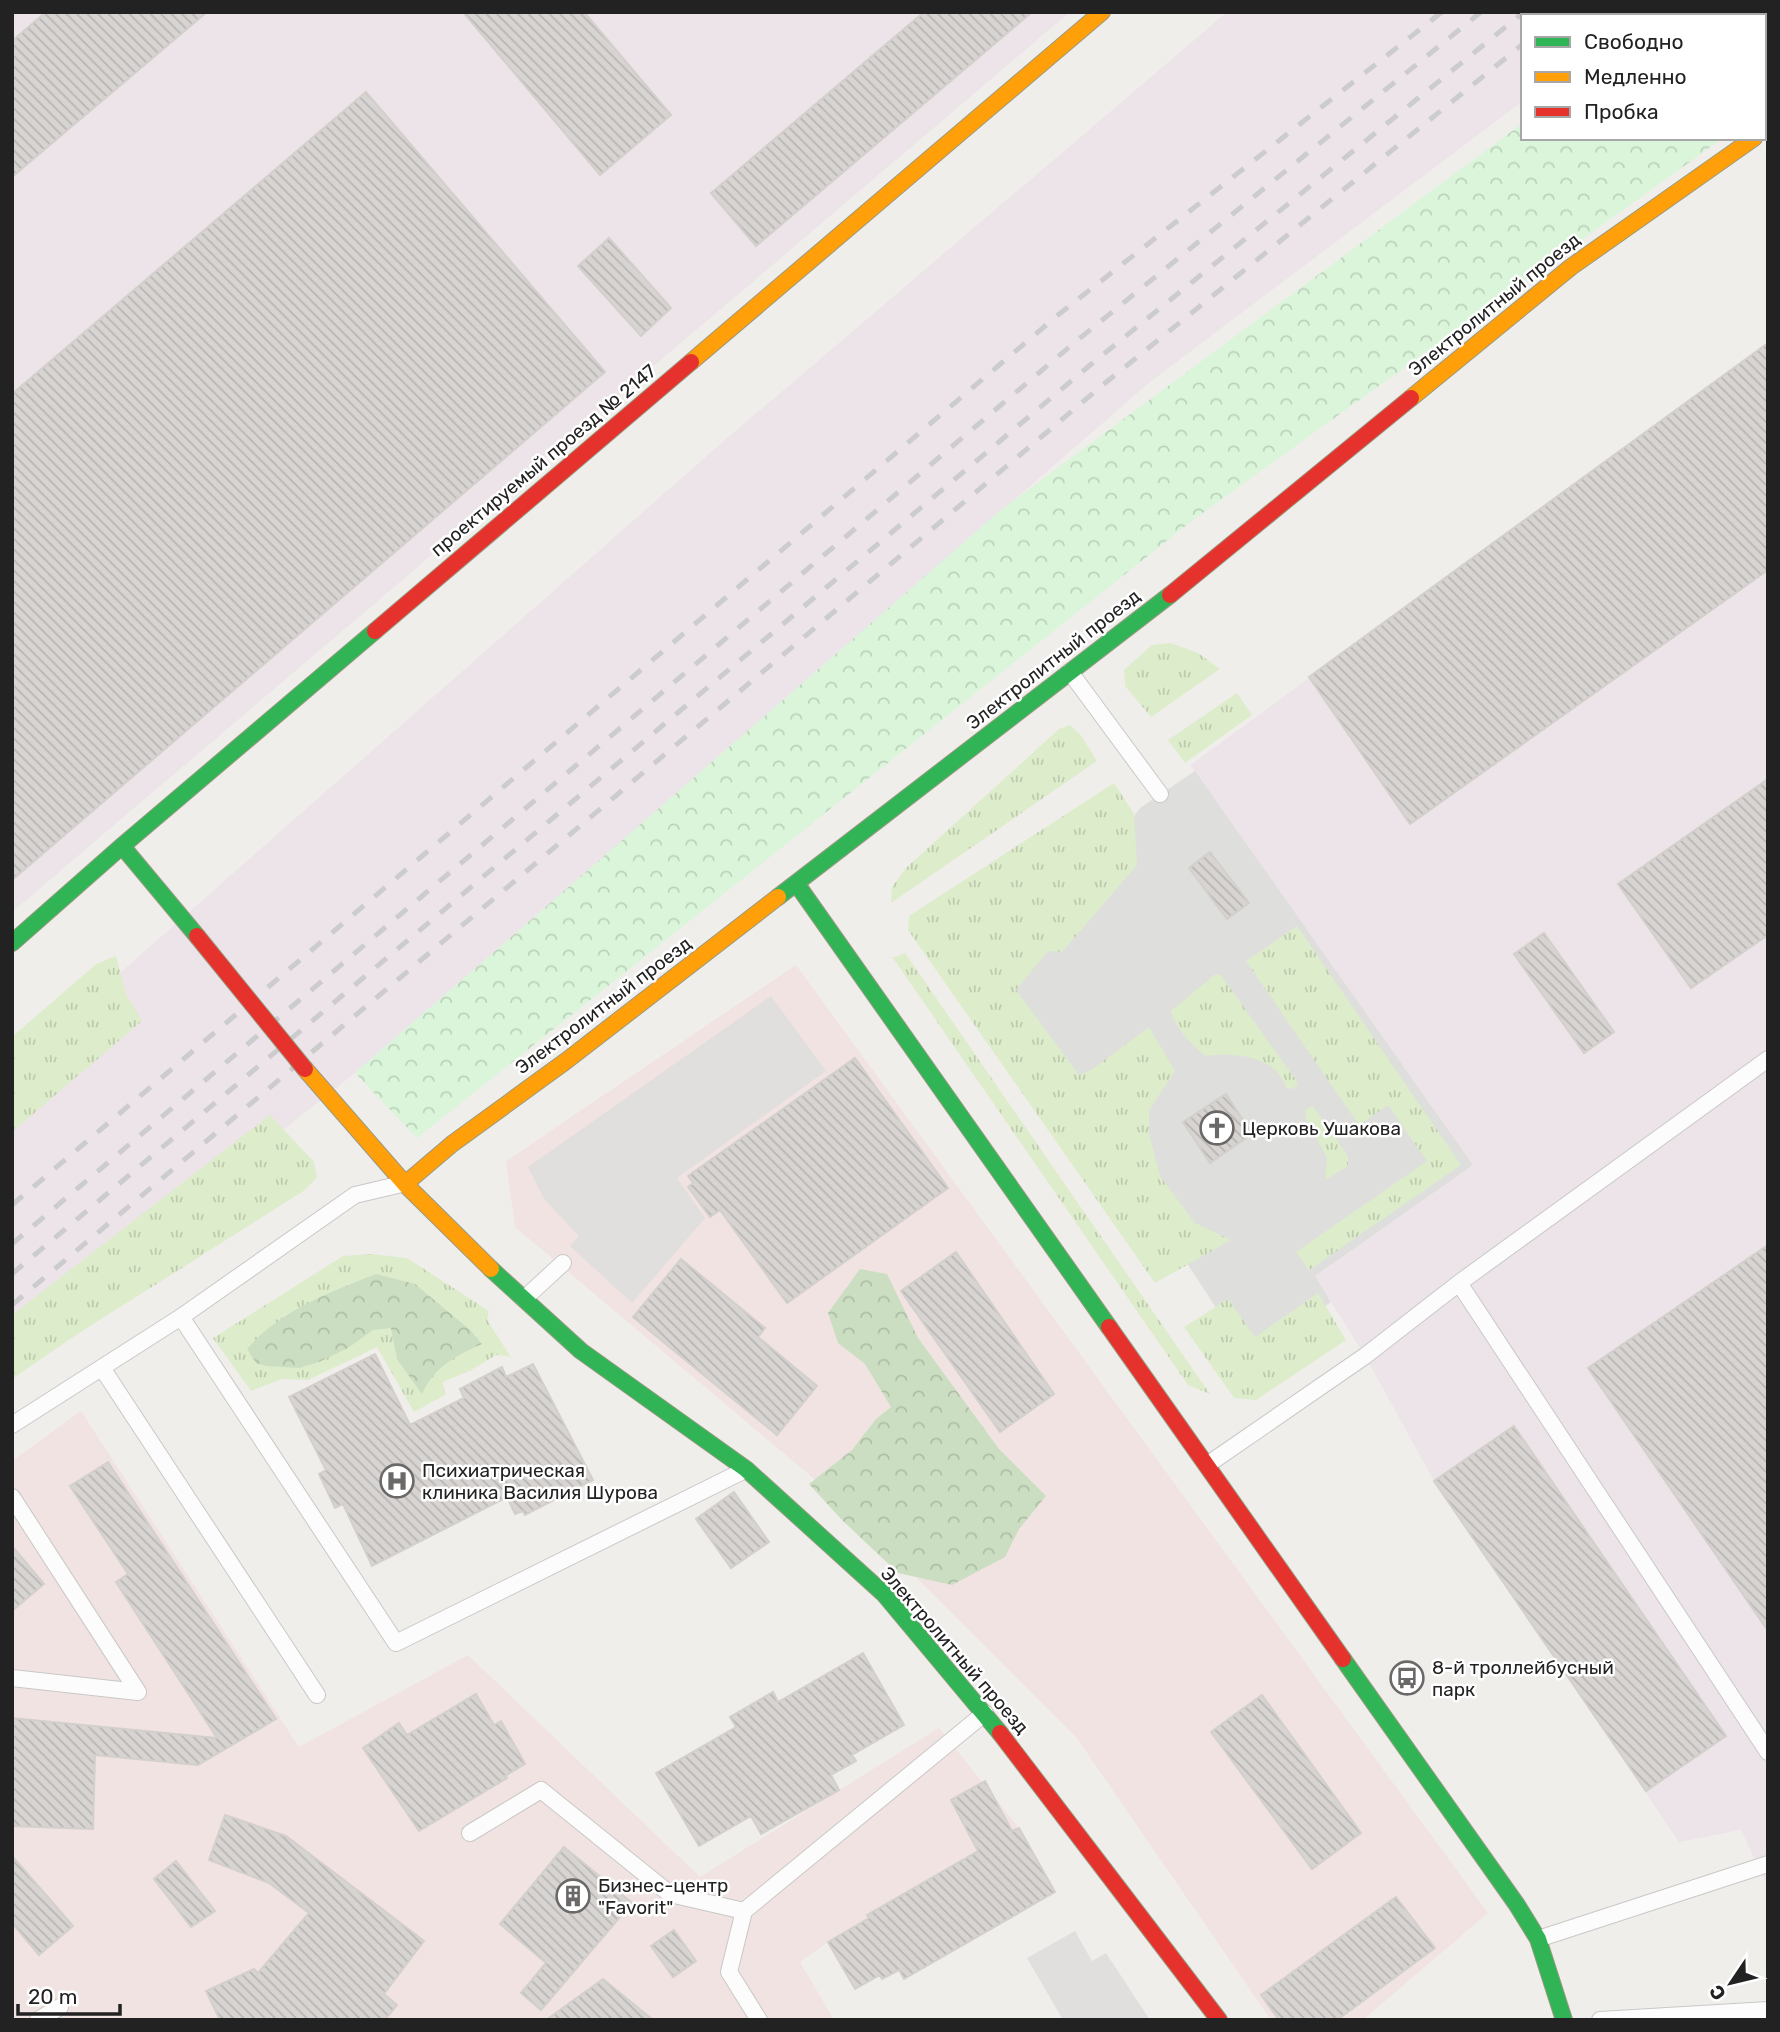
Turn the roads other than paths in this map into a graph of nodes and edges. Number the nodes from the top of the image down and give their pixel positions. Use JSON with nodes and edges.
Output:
{"nodes":[{"id":1,"x":1102,"y":12,"type":"edge"},
{"id":2,"x":1751,"y":140,"type":"edge"},
{"id":3,"x":1070,"y":672,"type":"junction"},
{"id":4,"x":1160,"y":794,"type":"dead end"},
{"id":5,"x":122,"y":846,"type":"junction"},
{"id":6,"x":796,"y":883,"type":"junction"},
{"id":7,"x":12,"y":943,"type":"edge"},
{"id":8,"x":1768,"y":1059,"type":"edge"},
{"id":9,"x":405,"y":1184,"type":"junction"},
{"id":10,"x":563,"y":1263,"type":"dead end"},
{"id":11,"x":1459,"y":1283,"type":"junction"},
{"id":12,"x":524,"y":1299,"type":"junction"},
{"id":13,"x":181,"y":1317,"type":"junction"},
{"id":14,"x":102,"y":1368,"type":"junction"},
{"id":15,"x":12,"y":1425,"type":"edge"},
{"id":16,"x":1207,"y":1465,"type":"junction"},
{"id":17,"x":746,"y":1469,"type":"junction"},
{"id":18,"x":12,"y":1497,"type":"edge"},
{"id":19,"x":12,"y":1678,"type":"edge"},
{"id":20,"x":317,"y":1695,"type":"dead end"},
{"id":21,"x":985,"y":1713,"type":"junction"},
{"id":22,"x":1768,"y":1752,"type":"edge"},
{"id":23,"x":470,"y":1833,"type":"dead end"},
{"id":24,"x":1768,"y":1864,"type":"edge"},
{"id":25,"x":744,"y":1911,"type":"junction"},
{"id":26,"x":1538,"y":1939,"type":"junction"},
{"id":27,"x":60,"y":2007,"type":"dead end"},
{"id":28,"x":1768,"y":2010,"type":"edge"},
{"id":29,"x":38,"y":2020,"type":"edge"},
{"id":30,"x":759,"y":2020,"type":"edge"},
{"id":31,"x":1219,"y":2020,"type":"edge"},
{"id":32,"x":1564,"y":2020,"type":"edge"},
{"id":33,"x":1600,"y":2020,"type":"edge"}],
"edges":[{"from":1,"to":5,"type":"street","name":"проектируемый проезд № 2147"},
{"from":2,"to":3,"type":"street","name":"Электролитный проезд"},
{"from":3,"to":4,"type":"lane"},
{"from":3,"to":6,"type":"street","name":"Электролитный проезд"},
{"from":5,"to":7,"type":"street","name":"проектируемый проезд № 2147"},
{"from":5,"to":9,"type":"street","bridge":true},
{"from":6,"to":9,"type":"street","name":"Электролитный проезд"},
{"from":6,"to":16,"type":"street"},
{"from":8,"to":11,"type":"lane"},
{"from":9,"to":12,"type":"street","name":"Электролитный проезд"},
{"from":9,"to":13,"type":"lane"},
{"from":10,"to":12,"type":"lane"},
{"from":11,"to":16,"type":"lane"},
{"from":11,"to":22,"type":"lane"},
{"from":12,"to":17,"type":"street","name":"Электролитный проезд"},
{"from":13,"to":14,"type":"lane"},
{"from":13,"to":17,"type":"lane"},
{"from":14,"to":15,"type":"lane"},
{"from":14,"to":20,"type":"lane"},
{"from":16,"to":26,"type":"street"},
{"from":17,"to":21,"type":"street","name":"Электролитный проезд"},
{"from":18,"to":19,"type":"lane"},
{"from":21,"to":25,"type":"lane"},
{"from":21,"to":31,"type":"street","name":"Электролитный проезд"},
{"from":23,"to":25,"type":"lane"},
{"from":24,"to":26,"type":"lane"},
{"from":25,"to":30,"type":"lane"},
{"from":26,"to":32,"type":"street"},
{"from":27,"to":29,"type":"lane"},
{"from":28,"to":33,"type":"lane"}]}
